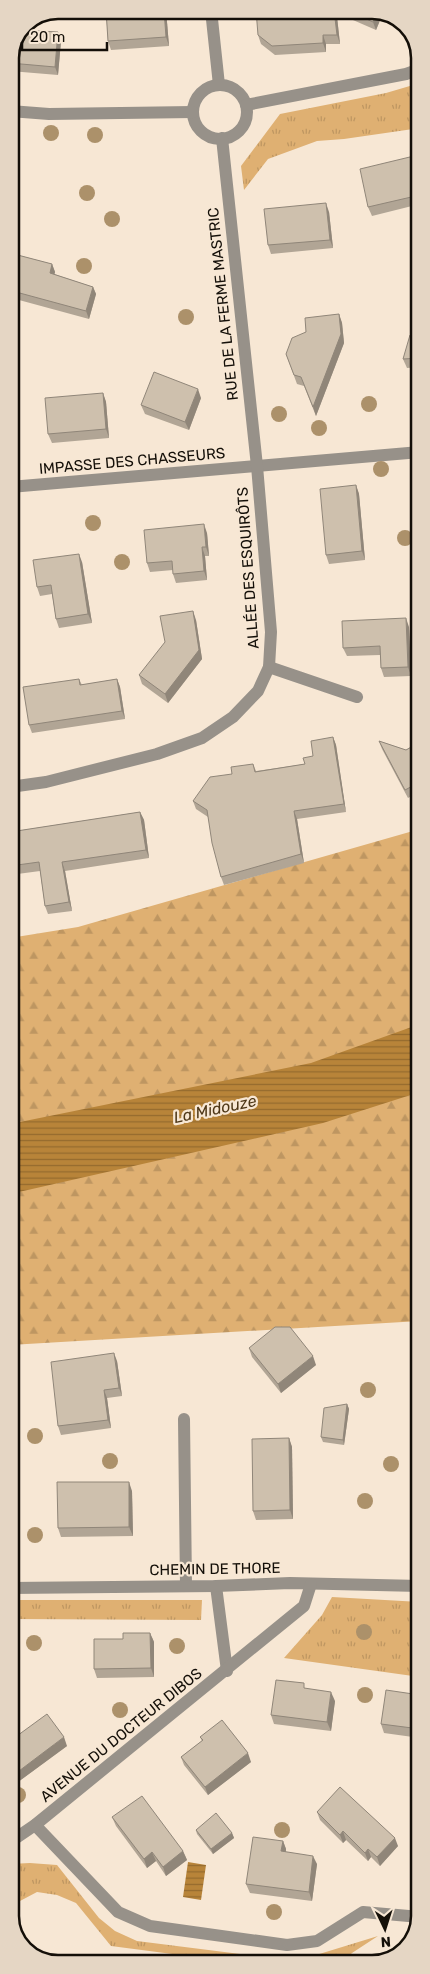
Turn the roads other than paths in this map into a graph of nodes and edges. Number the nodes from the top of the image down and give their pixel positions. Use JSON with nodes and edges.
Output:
{"nodes":[{"id":1,"x":212,"y":19,"type":"edge"},
{"id":2,"x":411,"y":72,"type":"edge"},
{"id":3,"x":219,"y":85,"type":"junction"},
{"id":4,"x":246,"y":105,"type":"junction"},
{"id":5,"x":19,"y":112,"type":"edge"},
{"id":6,"x":193,"y":112,"type":"junction"},
{"id":7,"x":222,"y":138,"type":"junction"},
{"id":8,"x":411,"y":453,"type":"edge"},
{"id":9,"x":257,"y":466,"type":"junction"},
{"id":10,"x":19,"y":486,"type":"edge"},
{"id":11,"x":269,"y":667,"type":"junction"},
{"id":12,"x":357,"y":697,"type":"dead end"},
{"id":13,"x":19,"y":786,"type":"edge"},
{"id":14,"x":184,"y":1420,"type":"dead end"},
{"id":15,"x":311,"y":1584,"type":"junction"},
{"id":16,"x":186,"y":1586,"type":"junction"},
{"id":17,"x":216,"y":1586,"type":"junction"},
{"id":18,"x":411,"y":1586,"type":"edge"},
{"id":19,"x":19,"y":1588,"type":"edge"},
{"id":20,"x":227,"y":1671,"type":"junction"},
{"id":21,"x":35,"y":1826,"type":"junction"},
{"id":22,"x":19,"y":1836,"type":"edge"},
{"id":23,"x":411,"y":1916,"type":"edge"}],
"edges":[{"from":1,"to":3,"type":"street"},
{"from":2,"to":4,"type":"street"},
{"from":3,"to":4,"type":"street"},
{"from":3,"to":6,"type":"street"},
{"from":4,"to":7,"type":"street"},
{"from":5,"to":6,"type":"street"},
{"from":6,"to":7,"type":"street"},
{"from":7,"to":9,"type":"street","name":"RUE DE LA FERME MASTRIC"},
{"from":8,"to":9,"type":"street","name":"IMPASSE DES CHASSEURS"},
{"from":9,"to":10,"type":"street","name":"IMPASSE DES CHASSEURS"},
{"from":9,"to":11,"type":"street","name":"ALLÉE DES ESQUIRÔTS"},
{"from":11,"to":12,"type":"street","name":"ALLÉE DES ESQUIRÔTS"},
{"from":11,"to":13,"type":"street","name":"ALLÉE DES ESQUIRÔTS"},
{"from":14,"to":16,"type":"street"},
{"from":15,"to":17,"type":"street","name":"CHEMIN DE THORE"},
{"from":15,"to":18,"type":"street","name":"CHEMIN DE THORE"},
{"from":15,"to":20,"type":"street","name":"AVENUE DU DOCTEUR DIBOS"},
{"from":16,"to":17,"type":"street","name":"CHEMIN DE THORE"},
{"from":16,"to":19,"type":"street","name":"CHEMIN DE THORE"},
{"from":17,"to":20,"type":"street","name":"AVENUE DU DOCTEUR DIBOS"},
{"from":20,"to":21,"type":"street","name":"AVENUE DU DOCTEUR DIBOS"},
{"from":21,"to":22,"type":"street","name":"AVENUE DU DOCTEUR DIBOS"},
{"from":21,"to":23,"type":"street"}]}
